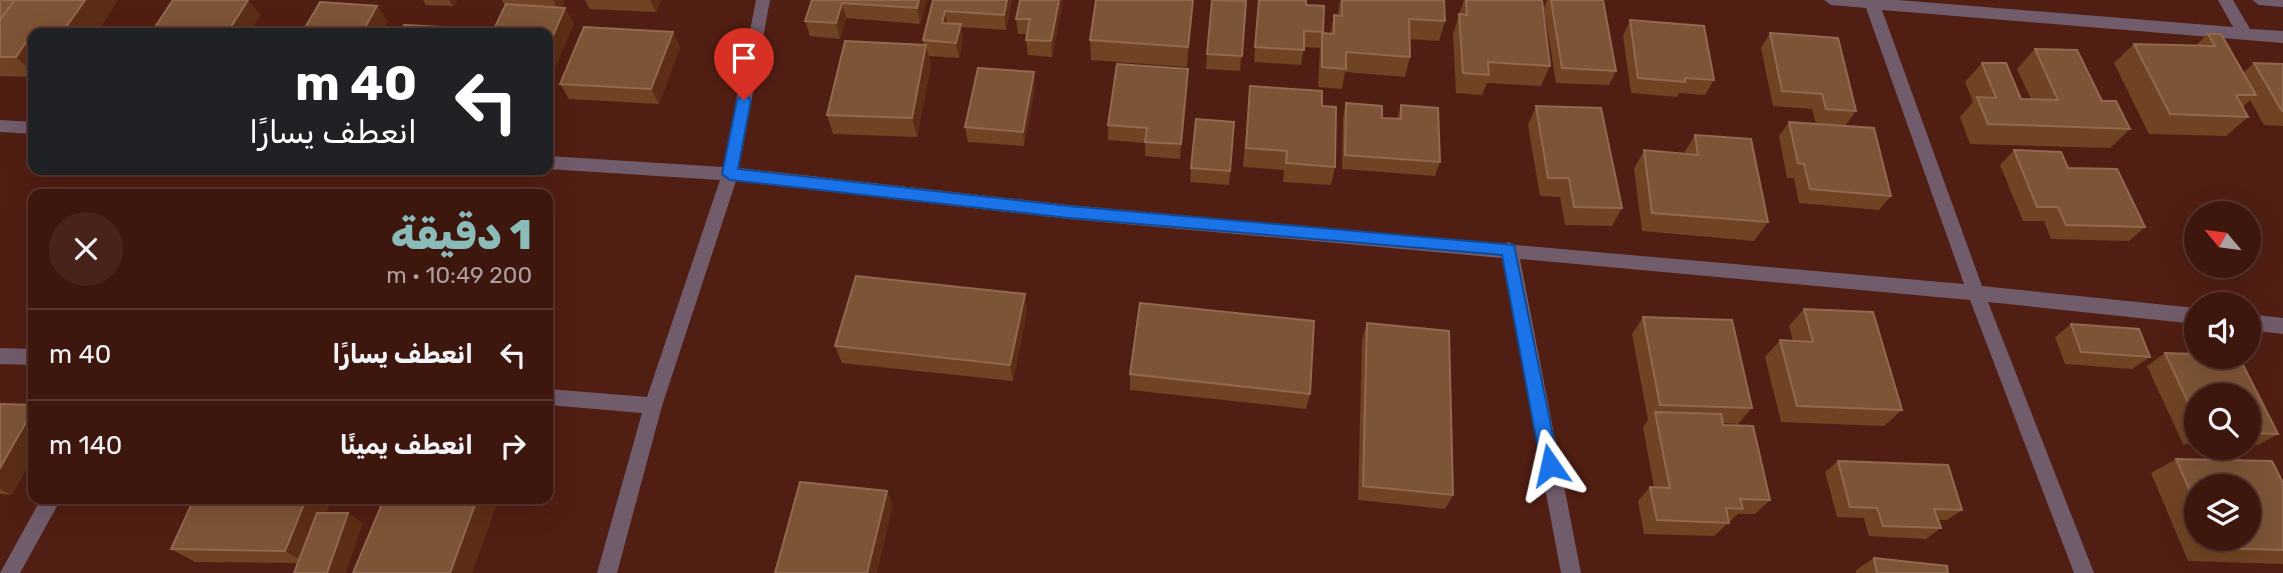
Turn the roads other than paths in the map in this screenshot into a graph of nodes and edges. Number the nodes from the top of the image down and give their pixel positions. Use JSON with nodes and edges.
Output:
{"nodes":[{"id":1,"x":763,"y":0,"type":"edge"},
{"id":2,"x":1831,"y":0,"type":"edge"},
{"id":3,"x":2225,"y":0,"type":"edge"},
{"id":4,"x":2259,"y":0,"type":"edge"},
{"id":5,"x":1872,"y":2,"type":"edge"},
{"id":6,"x":2283,"y":2,"type":"edge"},
{"id":7,"x":2245,"y":34,"type":"junction"},
{"id":8,"x":2283,"y":37,"type":"edge"},
{"id":9,"x":0,"y":126,"type":"edge"},
{"id":10,"x":28,"y":128,"type":"edge"},
{"id":11,"x":553,"y":162,"type":"edge"},
{"id":12,"x":730,"y":174,"type":"junction"},
{"id":13,"x":1509,"y":250,"type":"junction"},
{"id":14,"x":1976,"y":293,"type":"junction"},
{"id":15,"x":2184,"y":315,"type":"edge"},
{"id":16,"x":2261,"y":323,"type":"edge"},
{"id":17,"x":2283,"y":326,"type":"edge"},
{"id":18,"x":0,"y":356,"type":"edge"},
{"id":19,"x":28,"y":357,"type":"edge"},
{"id":20,"x":553,"y":397,"type":"edge"},
{"id":21,"x":653,"y":406,"type":"junction"},
{"id":22,"x":48,"y":504,"type":"edge"},
{"id":23,"x":9,"y":573,"type":"edge"},
{"id":24,"x":607,"y":573,"type":"edge"},
{"id":25,"x":1571,"y":573,"type":"edge"},
{"id":26,"x":2084,"y":573,"type":"edge"}],
"edges":[{"from":1,"to":12,"type":"street"},
{"from":2,"to":5,"type":"street"},
{"from":3,"to":7,"type":"street"},
{"from":4,"to":6,"type":"street"},
{"from":5,"to":7,"type":"street"},
{"from":5,"to":14,"type":"street"},
{"from":7,"to":8,"type":"street"},
{"from":9,"to":10,"type":"street"},
{"from":11,"to":12,"type":"street"},
{"from":12,"to":13,"type":"street"},
{"from":12,"to":21,"type":"street"},
{"from":13,"to":14,"type":"street"},
{"from":13,"to":25,"type":"street"},
{"from":14,"to":15,"type":"street"},
{"from":14,"to":26,"type":"street"},
{"from":16,"to":17,"type":"street"},
{"from":18,"to":19,"type":"street"},
{"from":20,"to":21,"type":"street"},
{"from":21,"to":24,"type":"street"},
{"from":22,"to":23,"type":"street"}]}
